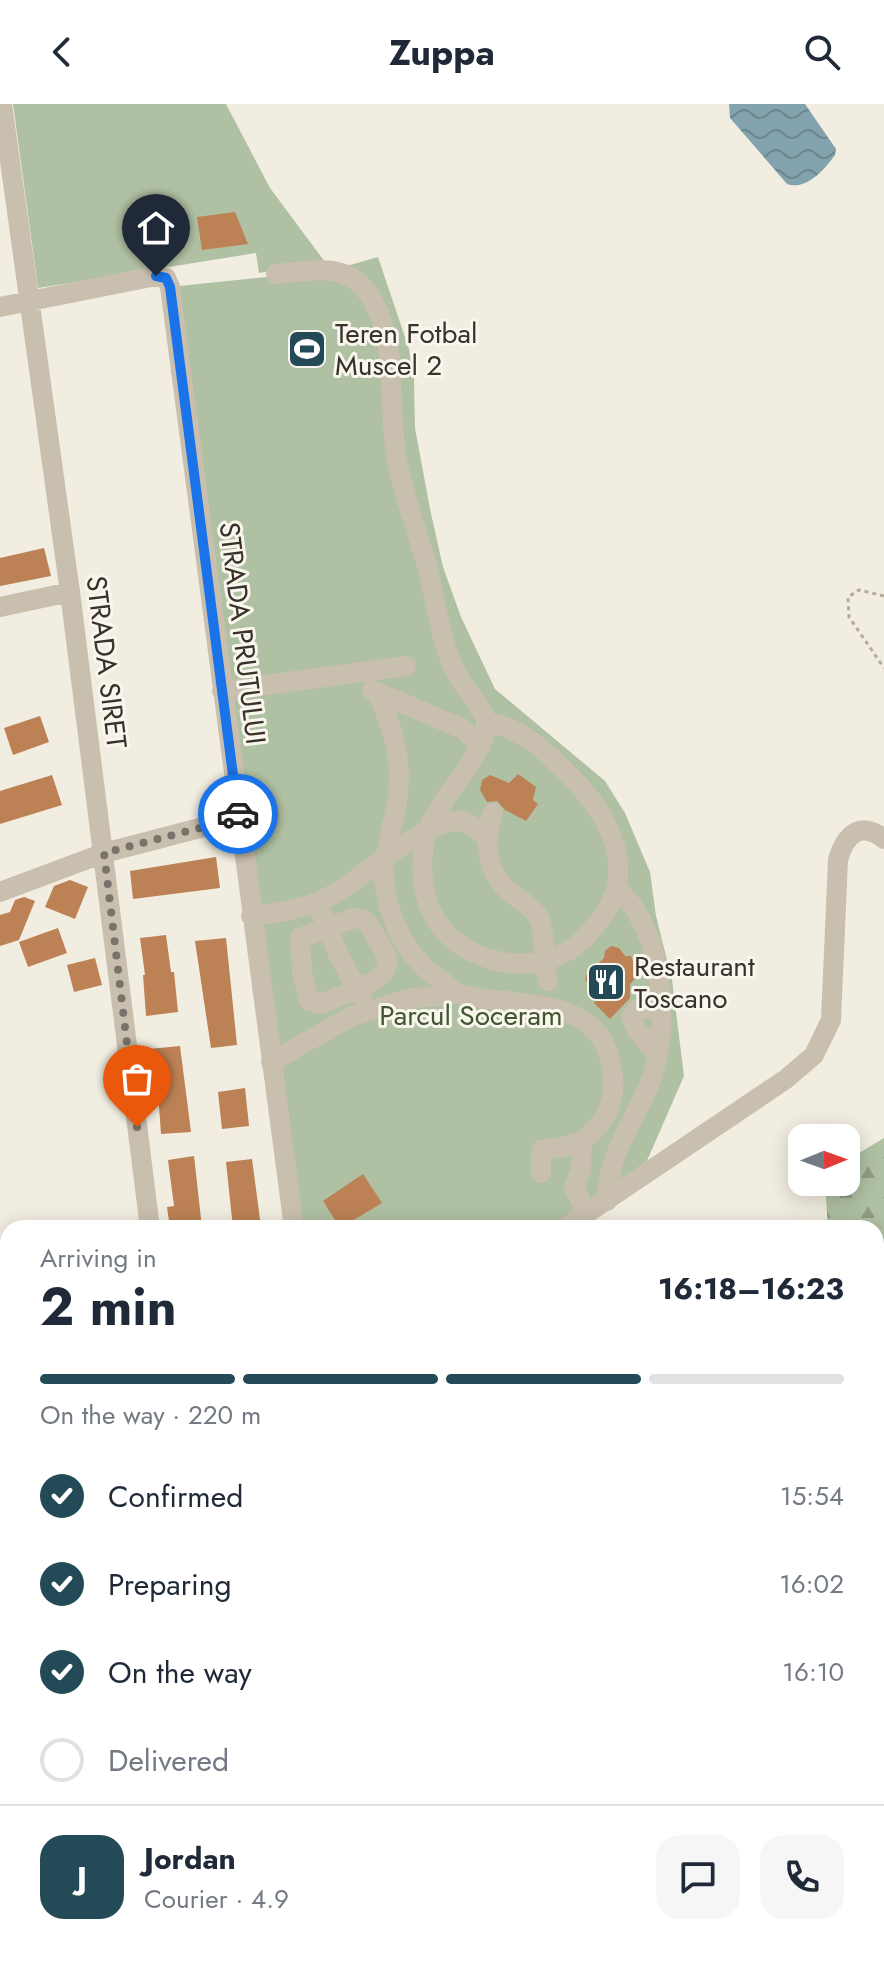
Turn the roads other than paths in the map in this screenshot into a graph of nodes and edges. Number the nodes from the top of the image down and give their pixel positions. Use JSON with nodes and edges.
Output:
{"nodes":[{"id":1,"x":2,"y":104,"type":"edge"},
{"id":2,"x":276,"y":274,"type":"dead end"},
{"id":3,"x":31,"y":300,"type":"junction"},
{"id":4,"x":0,"y":307,"type":"edge"},
{"id":5,"x":70,"y":592,"type":"junction"},
{"id":6,"x":0,"y":607,"type":"edge"},
{"id":7,"x":406,"y":666,"type":"dead end"},
{"id":8,"x":365,"y":671,"type":"junction"},
{"id":9,"x":222,"y":691,"type":"junction"},
{"id":10,"x":378,"y":695,"type":"junction"},
{"id":11,"x":487,"y":723,"type":"junction"},
{"id":12,"x":480,"y":747,"type":"junction"},
{"id":13,"x":493,"y":813,"type":"dead end"},
{"id":14,"x":238,"y":818,"type":"junction"},
{"id":15,"x":428,"y":831,"type":"junction"},
{"id":16,"x":487,"y":838,"type":"junction"},
{"id":17,"x":884,"y":839,"type":"edge"},
{"id":18,"x":104,"y":853,"type":"junction"},
{"id":19,"x":384,"y":857,"type":"junction"},
{"id":20,"x":617,"y":888,"type":"junction"},
{"id":21,"x":0,"y":892,"type":"edge"},
{"id":22,"x":319,"y":903,"type":"junction"},
{"id":23,"x":251,"y":916,"type":"junction"},
{"id":24,"x":326,"y":927,"type":"junction"},
{"id":25,"x":583,"y":956,"type":"dead end"},
{"id":26,"x":546,"y":970,"type":"junction"},
{"id":27,"x":355,"y":988,"type":"junction"},
{"id":28,"x":450,"y":992,"type":"junction"},
{"id":29,"x":542,"y":1005,"type":"junction"},
{"id":30,"x":660,"y":1007,"type":"junction"},
{"id":31,"x":373,"y":1008,"type":"junction"},
{"id":32,"x":657,"y":1054,"type":"junction"},
{"id":33,"x":271,"y":1062,"type":"junction"},
{"id":34,"x":582,"y":1141,"type":"junction"},
{"id":35,"x":541,"y":1173,"type":"dead end"},
{"id":36,"x":607,"y":1201,"type":"junction"},
{"id":37,"x":587,"y":1214,"type":"junction"},
{"id":38,"x":149,"y":1220,"type":"edge"},
{"id":39,"x":293,"y":1220,"type":"edge"},
{"id":40,"x":578,"y":1220,"type":"edge"}],
"edges":[{"from":1,"to":3,"type":"street","name":"STRADA SIRET"},
{"from":2,"to":11,"type":"street"},
{"from":3,"to":4,"type":"street"},
{"from":3,"to":5,"type":"street","name":"STRADA SIRET"},
{"from":3,"to":9,"type":"street","name":"STRADA PRUTULUI"},
{"from":5,"to":6,"type":"street"},
{"from":5,"to":18,"type":"street","name":"STRADA SIRET"},
{"from":7,"to":8,"type":"street"},
{"from":8,"to":9,"type":"street"},
{"from":8,"to":10,"type":"street"},
{"from":9,"to":14,"type":"street","name":"STRADA PRUTULUI"},
{"from":10,"to":12,"type":"street"},
{"from":10,"to":19,"type":"street"},
{"from":11,"to":12,"type":"street"},
{"from":11,"to":20,"type":"street"},
{"from":12,"to":15,"type":"street"},
{"from":13,"to":16,"type":"street"},
{"from":14,"to":18,"type":"street"},
{"from":14,"to":23,"type":"street","name":"STRADA PRUTULUI"},
{"from":15,"to":16,"type":"street"},
{"from":15,"to":19,"type":"street"},
{"from":15,"to":26,"type":"street"},
{"from":16,"to":26,"type":"street"},
{"from":17,"to":36,"type":"street"},
{"from":18,"to":21,"type":"street"},
{"from":18,"to":38,"type":"street","name":"STRADA SIRET"},
{"from":19,"to":22,"type":"street"},
{"from":19,"to":28,"type":"street"},
{"from":20,"to":26,"type":"street"},
{"from":20,"to":30,"type":"street"},
{"from":22,"to":23,"type":"street"},
{"from":22,"to":24,"type":"street"},
{"from":23,"to":33,"type":"street","name":"STRADA PRUTULUI"},
{"from":24,"to":27,"type":"street"},
{"from":24,"to":27,"type":"street"},
{"from":24,"to":27,"type":"street"},
{"from":25,"to":26,"type":"street"},
{"from":26,"to":29,"type":"street"},
{"from":27,"to":31,"type":"street"},
{"from":28,"to":29,"type":"street"},
{"from":28,"to":31,"type":"street"},
{"from":29,"to":34,"type":"street"},
{"from":30,"to":32,"type":"street"},
{"from":30,"to":32,"type":"street"},
{"from":31,"to":33,"type":"street"},
{"from":32,"to":36,"type":"street"},
{"from":33,"to":39,"type":"street","name":"STRADA PRUTULUI"},
{"from":34,"to":35,"type":"street"},
{"from":34,"to":37,"type":"street"},
{"from":36,"to":37,"type":"street"},
{"from":37,"to":40,"type":"street"}]}
